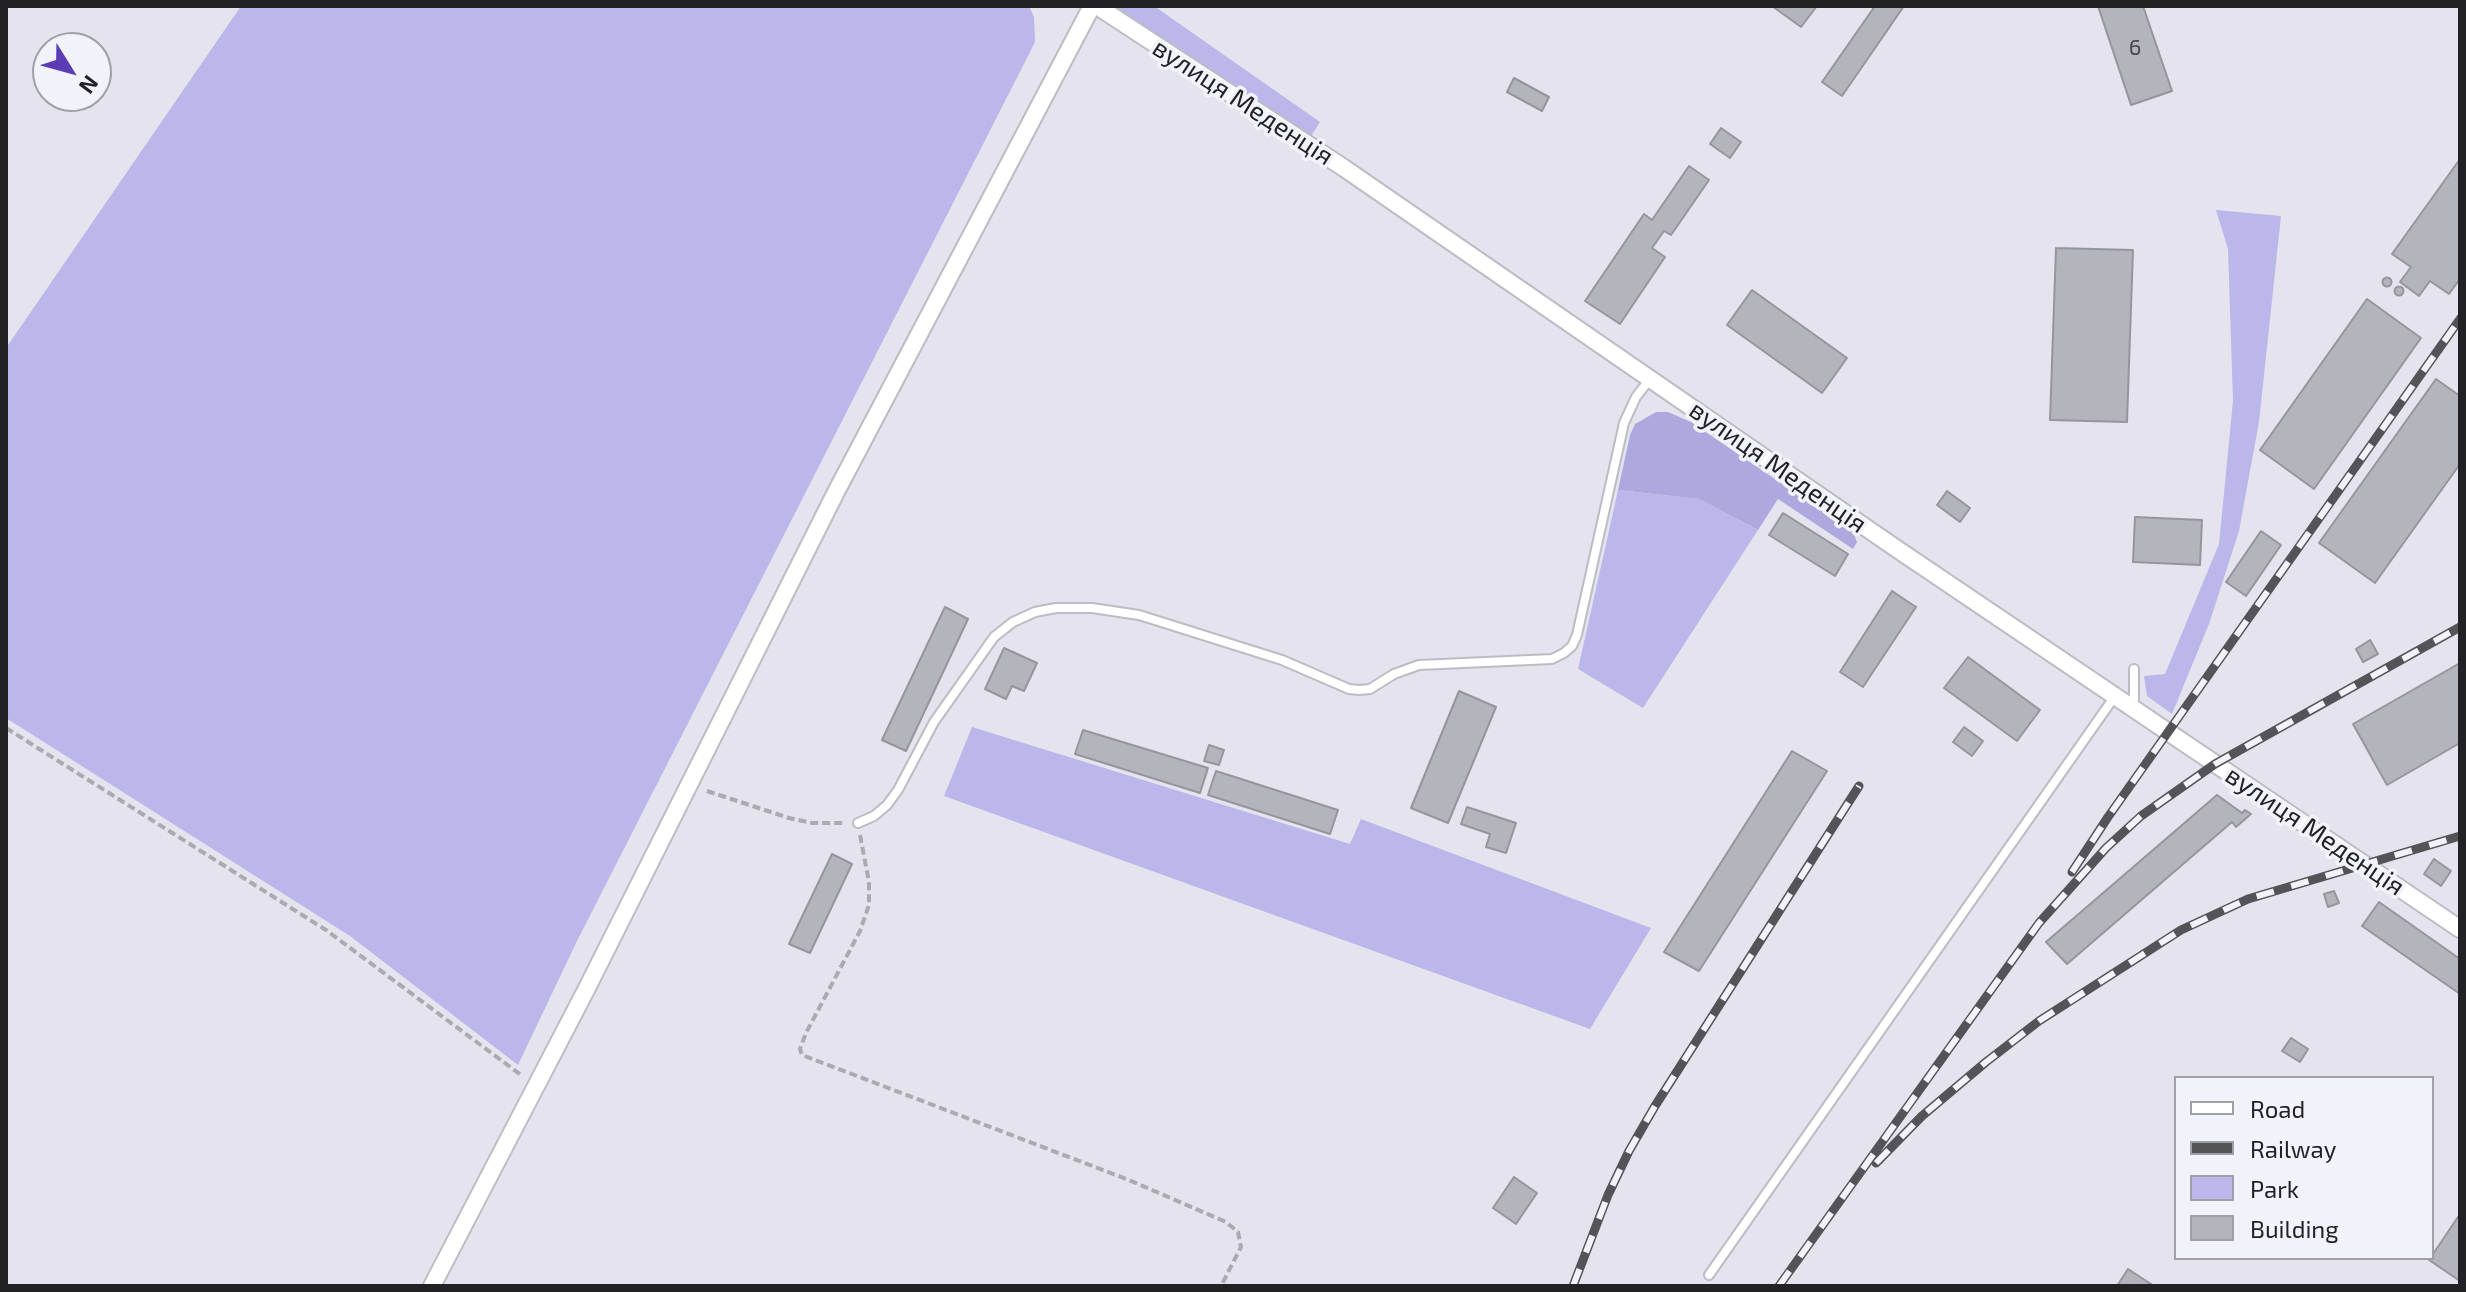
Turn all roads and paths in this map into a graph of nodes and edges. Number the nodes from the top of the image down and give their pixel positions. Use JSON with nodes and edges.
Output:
{"nodes":[{"id":1,"x":1094,"y":6,"type":"edge"},
{"id":2,"x":1650,"y":379,"type":"junction"},
{"id":3,"x":2134,"y":669,"type":"dead end"},
{"id":4,"x":2115,"y":696,"type":"junction"},
{"id":5,"x":2134,"y":710,"type":"junction"},
{"id":6,"x":6,"y":728,"type":"edge"},
{"id":7,"x":689,"y":785,"type":"junction"},
{"id":8,"x":858,"y":823,"type":"junction"},
{"id":9,"x":2460,"y":929,"type":"edge"},
{"id":10,"x":536,"y":1086,"type":"junction"},
{"id":11,"x":1709,"y":1275,"type":"dead end"},
{"id":12,"x":432,"y":1286,"type":"edge"},
{"id":13,"x":1221,"y":1286,"type":"edge"}],
"edges":[{"from":1,"to":2,"type":"street","name":"вулиця Меденція"},
{"from":1,"to":7,"type":"street"},
{"from":2,"to":4,"type":"street","name":"вулиця Меденція"},
{"from":2,"to":8,"type":"lane"},
{"from":3,"to":5,"type":"lane"},
{"from":4,"to":5,"type":"street","name":"вулиця Меденція"},
{"from":4,"to":11,"type":"lane"},
{"from":5,"to":9,"type":"street","name":"вулиця Меденція"},
{"from":6,"to":10,"type":"path"},
{"from":7,"to":8,"type":"path"},
{"from":7,"to":10,"type":"street"},
{"from":8,"to":13,"type":"path"},
{"from":10,"to":12,"type":"street"}]}
